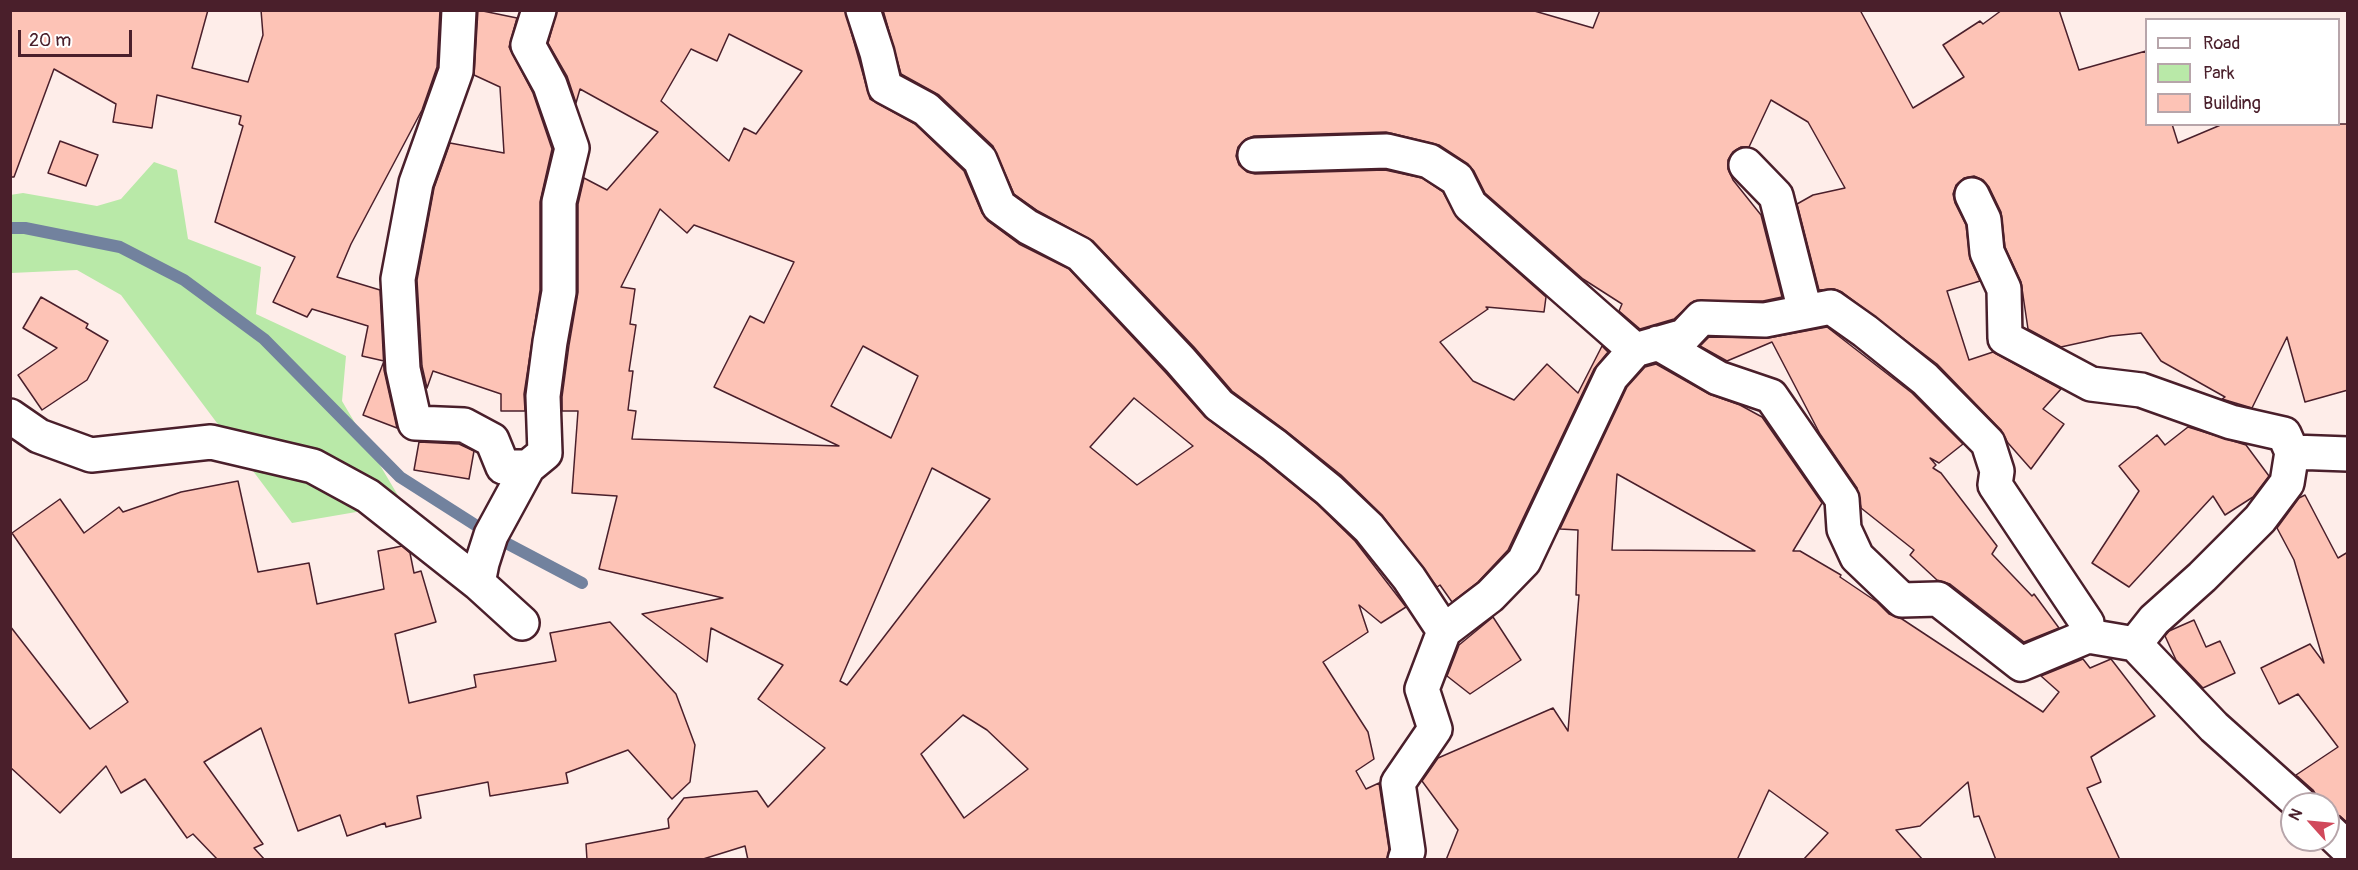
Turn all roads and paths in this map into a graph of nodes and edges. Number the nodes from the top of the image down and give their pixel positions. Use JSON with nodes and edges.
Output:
{"nodes":[{"id":1,"x":459,"y":10,"type":"edge"},
{"id":2,"x":515,"y":10,"type":"edge"},
{"id":3,"x":538,"y":10,"type":"edge"},
{"id":4,"x":863,"y":10,"type":"edge"},
{"id":5,"x":528,"y":45,"type":"junction"},
{"id":6,"x":1255,"y":155,"type":"dead end"},
{"id":7,"x":1746,"y":165,"type":"dead end"},
{"id":8,"x":1972,"y":195,"type":"dead end"},
{"id":9,"x":1805,"y":311,"type":"junction"},
{"id":10,"x":1646,"y":347,"type":"junction"},
{"id":11,"x":10,"y":416,"type":"edge"},
{"id":12,"x":2292,"y":452,"type":"junction"},
{"id":13,"x":2348,"y":453,"type":"edge"},
{"id":14,"x":528,"y":467,"type":"junction"},
{"id":15,"x":478,"y":583,"type":"junction"},
{"id":16,"x":522,"y":623,"type":"dead end"},
{"id":17,"x":1444,"y":631,"type":"junction"},
{"id":18,"x":2088,"y":636,"type":"junction"},
{"id":19,"x":2135,"y":644,"type":"junction"},
{"id":20,"x":2287,"y":792,"type":"edge"},
{"id":21,"x":1406,"y":860,"type":"edge"}],
"edges":[{"from":1,"to":14,"type":"street"},
{"from":2,"to":5,"type":"street"},
{"from":3,"to":5,"type":"street"},
{"from":4,"to":17,"type":"street"},
{"from":5,"to":14,"type":"street"},
{"from":6,"to":10,"type":"street"},
{"from":7,"to":9,"type":"street"},
{"from":8,"to":12,"type":"street"},
{"from":9,"to":10,"type":"street"},
{"from":9,"to":18,"type":"street"},
{"from":10,"to":17,"type":"street"},
{"from":10,"to":18,"type":"street"},
{"from":11,"to":15,"type":"street"},
{"from":12,"to":13,"type":"street"},
{"from":12,"to":19,"type":"street"},
{"from":14,"to":15,"type":"street"},
{"from":15,"to":16,"type":"street"},
{"from":17,"to":21,"type":"street"},
{"from":18,"to":19,"type":"street"},
{"from":19,"to":20,"type":"street"}]}
